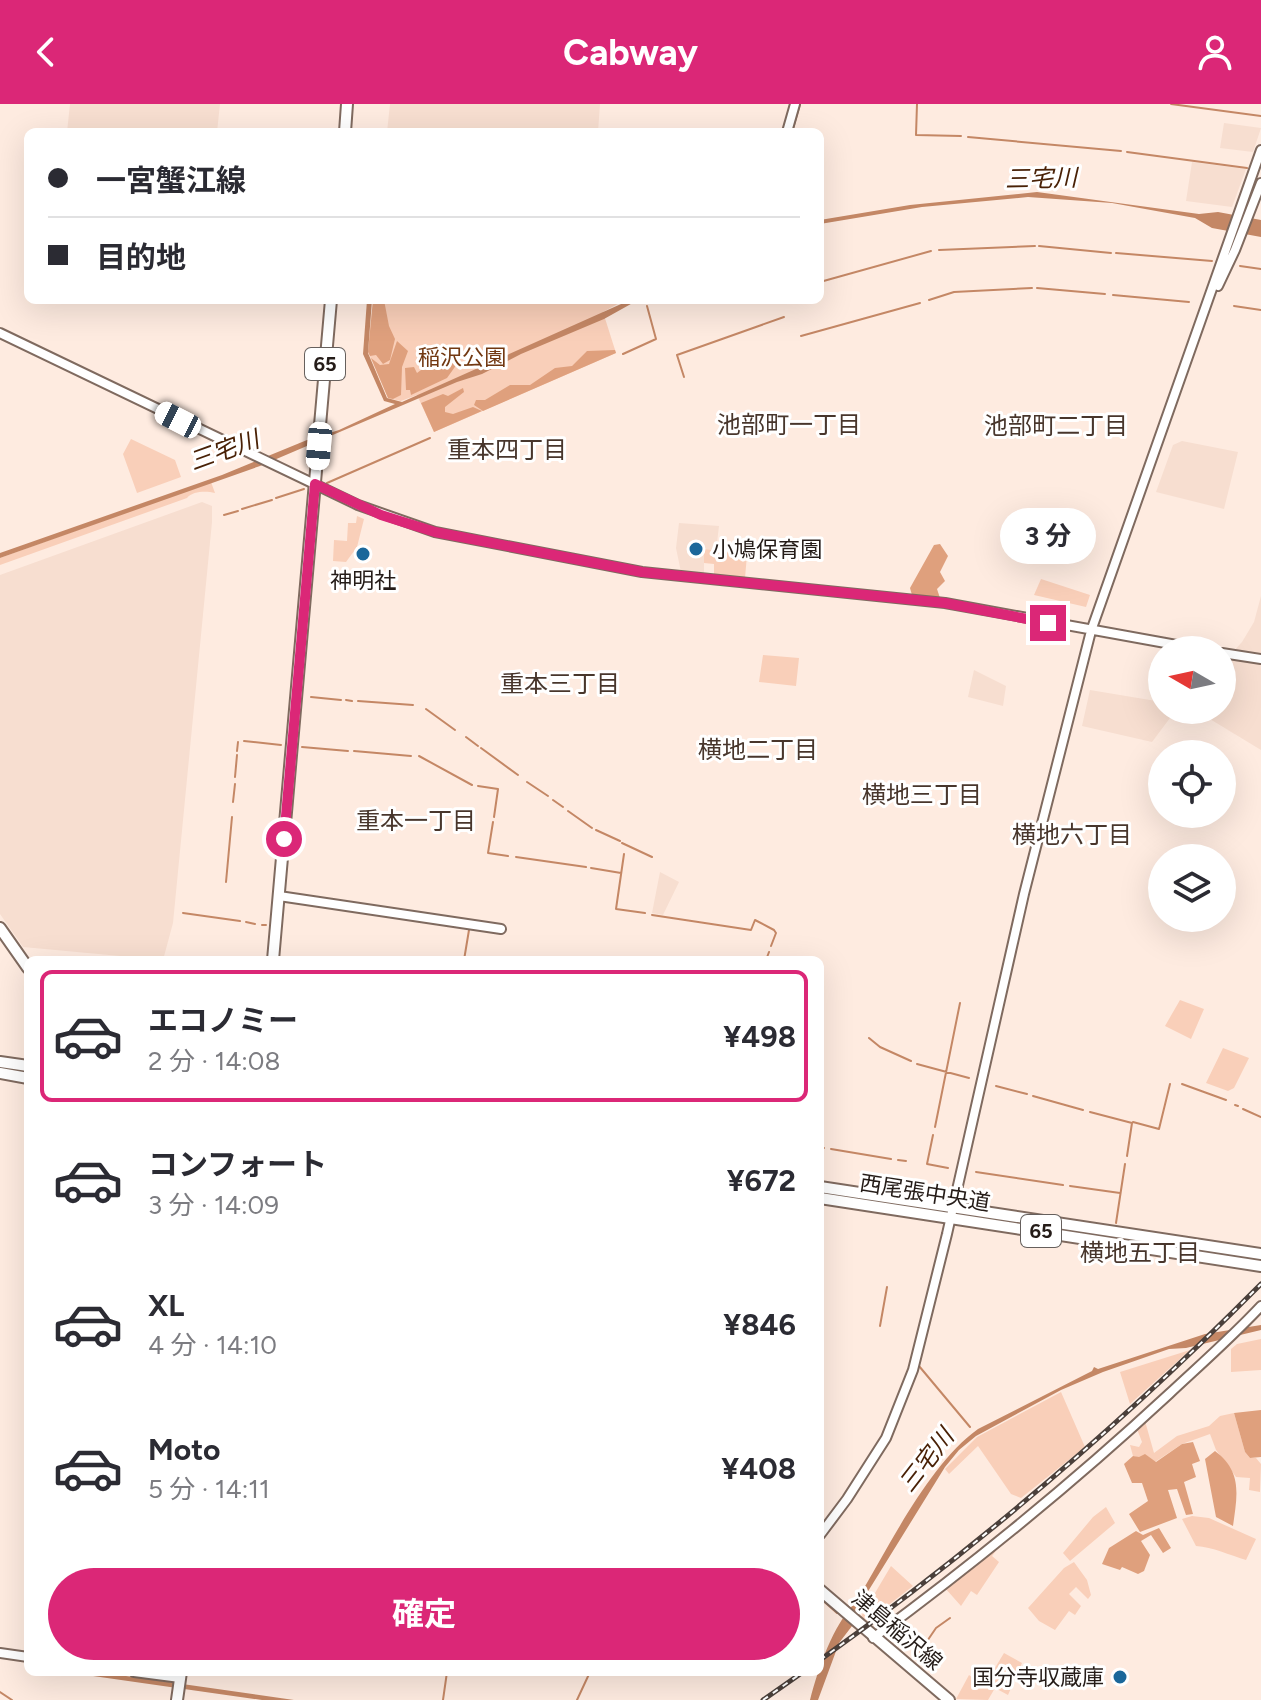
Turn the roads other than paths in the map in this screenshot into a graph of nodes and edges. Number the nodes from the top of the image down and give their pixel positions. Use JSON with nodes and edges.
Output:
{"nodes":[{"id":1,"x":347,"y":104,"type":"edge"},
{"id":2,"x":795,"y":104,"type":"edge"},
{"id":3,"x":345,"y":128,"type":"edge"},
{"id":4,"x":788,"y":128,"type":"edge"},
{"id":5,"x":1261,"y":150,"type":"edge"},
{"id":6,"x":1261,"y":183,"type":"edge"},
{"id":7,"x":1236,"y":236,"type":"junction"},
{"id":8,"x":331,"y":304,"type":"edge"},
{"id":9,"x":0,"y":333,"type":"edge"},
{"id":10,"x":315,"y":484,"type":"junction"},
{"id":11,"x":1091,"y":631,"type":"junction"},
{"id":12,"x":1148,"y":641,"type":"edge"},
{"id":13,"x":1236,"y":655,"type":"edge"},
{"id":14,"x":1261,"y":659,"type":"edge"},
{"id":15,"x":279,"y":896,"type":"junction"},
{"id":16,"x":0,"y":928,"type":"edge"},
{"id":17,"x":501,"y":929,"type":"dead end"},
{"id":18,"x":273,"y":956,"type":"edge"},
{"id":19,"x":24,"y":962,"type":"edge"},
{"id":20,"x":0,"y":1062,"type":"edge"},
{"id":21,"x":24,"y":1065,"type":"edge"},
{"id":22,"x":0,"y":1073,"type":"edge"},
{"id":23,"x":24,"y":1077,"type":"edge"},
{"id":24,"x":824,"y":1188,"type":"edge"},
{"id":25,"x":824,"y":1198,"type":"edge"},
{"id":26,"x":951,"y":1212,"type":"junction"},
{"id":27,"x":1261,"y":1254,"type":"edge"},
{"id":28,"x":1261,"y":1266,"type":"edge"},
{"id":29,"x":1261,"y":1306,"type":"edge"},
{"id":30,"x":824,"y":1530,"type":"edge"},
{"id":31,"x":824,"y":1594,"type":"edge"},
{"id":32,"x":873,"y":1638,"type":"junction"},
{"id":33,"x":0,"y":1653,"type":"edge"},
{"id":34,"x":24,"y":1656,"type":"edge"},
{"id":35,"x":148,"y":1676,"type":"edge"},
{"id":36,"x":179,"y":1685,"type":"edge"},
{"id":37,"x":949,"y":1700,"type":"edge"}],
"edges":[{"from":1,"to":3,"type":"main road"},
{"from":2,"to":4,"type":"street"},
{"from":5,"to":7,"type":"street"},
{"from":6,"to":7,"type":"street"},
{"from":7,"to":11,"type":"street"},
{"from":8,"to":10,"type":"main road","number":"65"},
{"from":9,"to":10,"type":"street"},
{"from":10,"to":11,"type":"street"},
{"from":10,"to":15,"type":"main road","number":"65"},
{"from":11,"to":12,"type":"street"},
{"from":11,"to":26,"type":"street"},
{"from":13,"to":14,"type":"street"},
{"from":15,"to":17,"type":"street"},
{"from":15,"to":18,"type":"main road","number":"65"},
{"from":16,"to":19,"type":"main road"},
{"from":20,"to":21,"type":"main road"},
{"from":22,"to":23,"type":"main road"},
{"from":24,"to":26,"type":"main road","name":"西尾張中央道","number":"65"},
{"from":25,"to":26,"type":"main road","name":"西尾張中央道","number":"65"},
{"from":26,"to":27,"type":"main road","name":"西尾張中央道","number":"65"},
{"from":26,"to":28,"type":"main road","name":"西尾張中央道","number":"65"},
{"from":26,"to":30,"type":"street"},
{"from":29,"to":32,"type":"street"},
{"from":31,"to":32,"type":"main road","name":"津島稲沢線"},
{"from":32,"to":37,"type":"main road","name":"津島稲沢線"},
{"from":33,"to":34,"type":"street"},
{"from":35,"to":36,"type":"street"}]}
